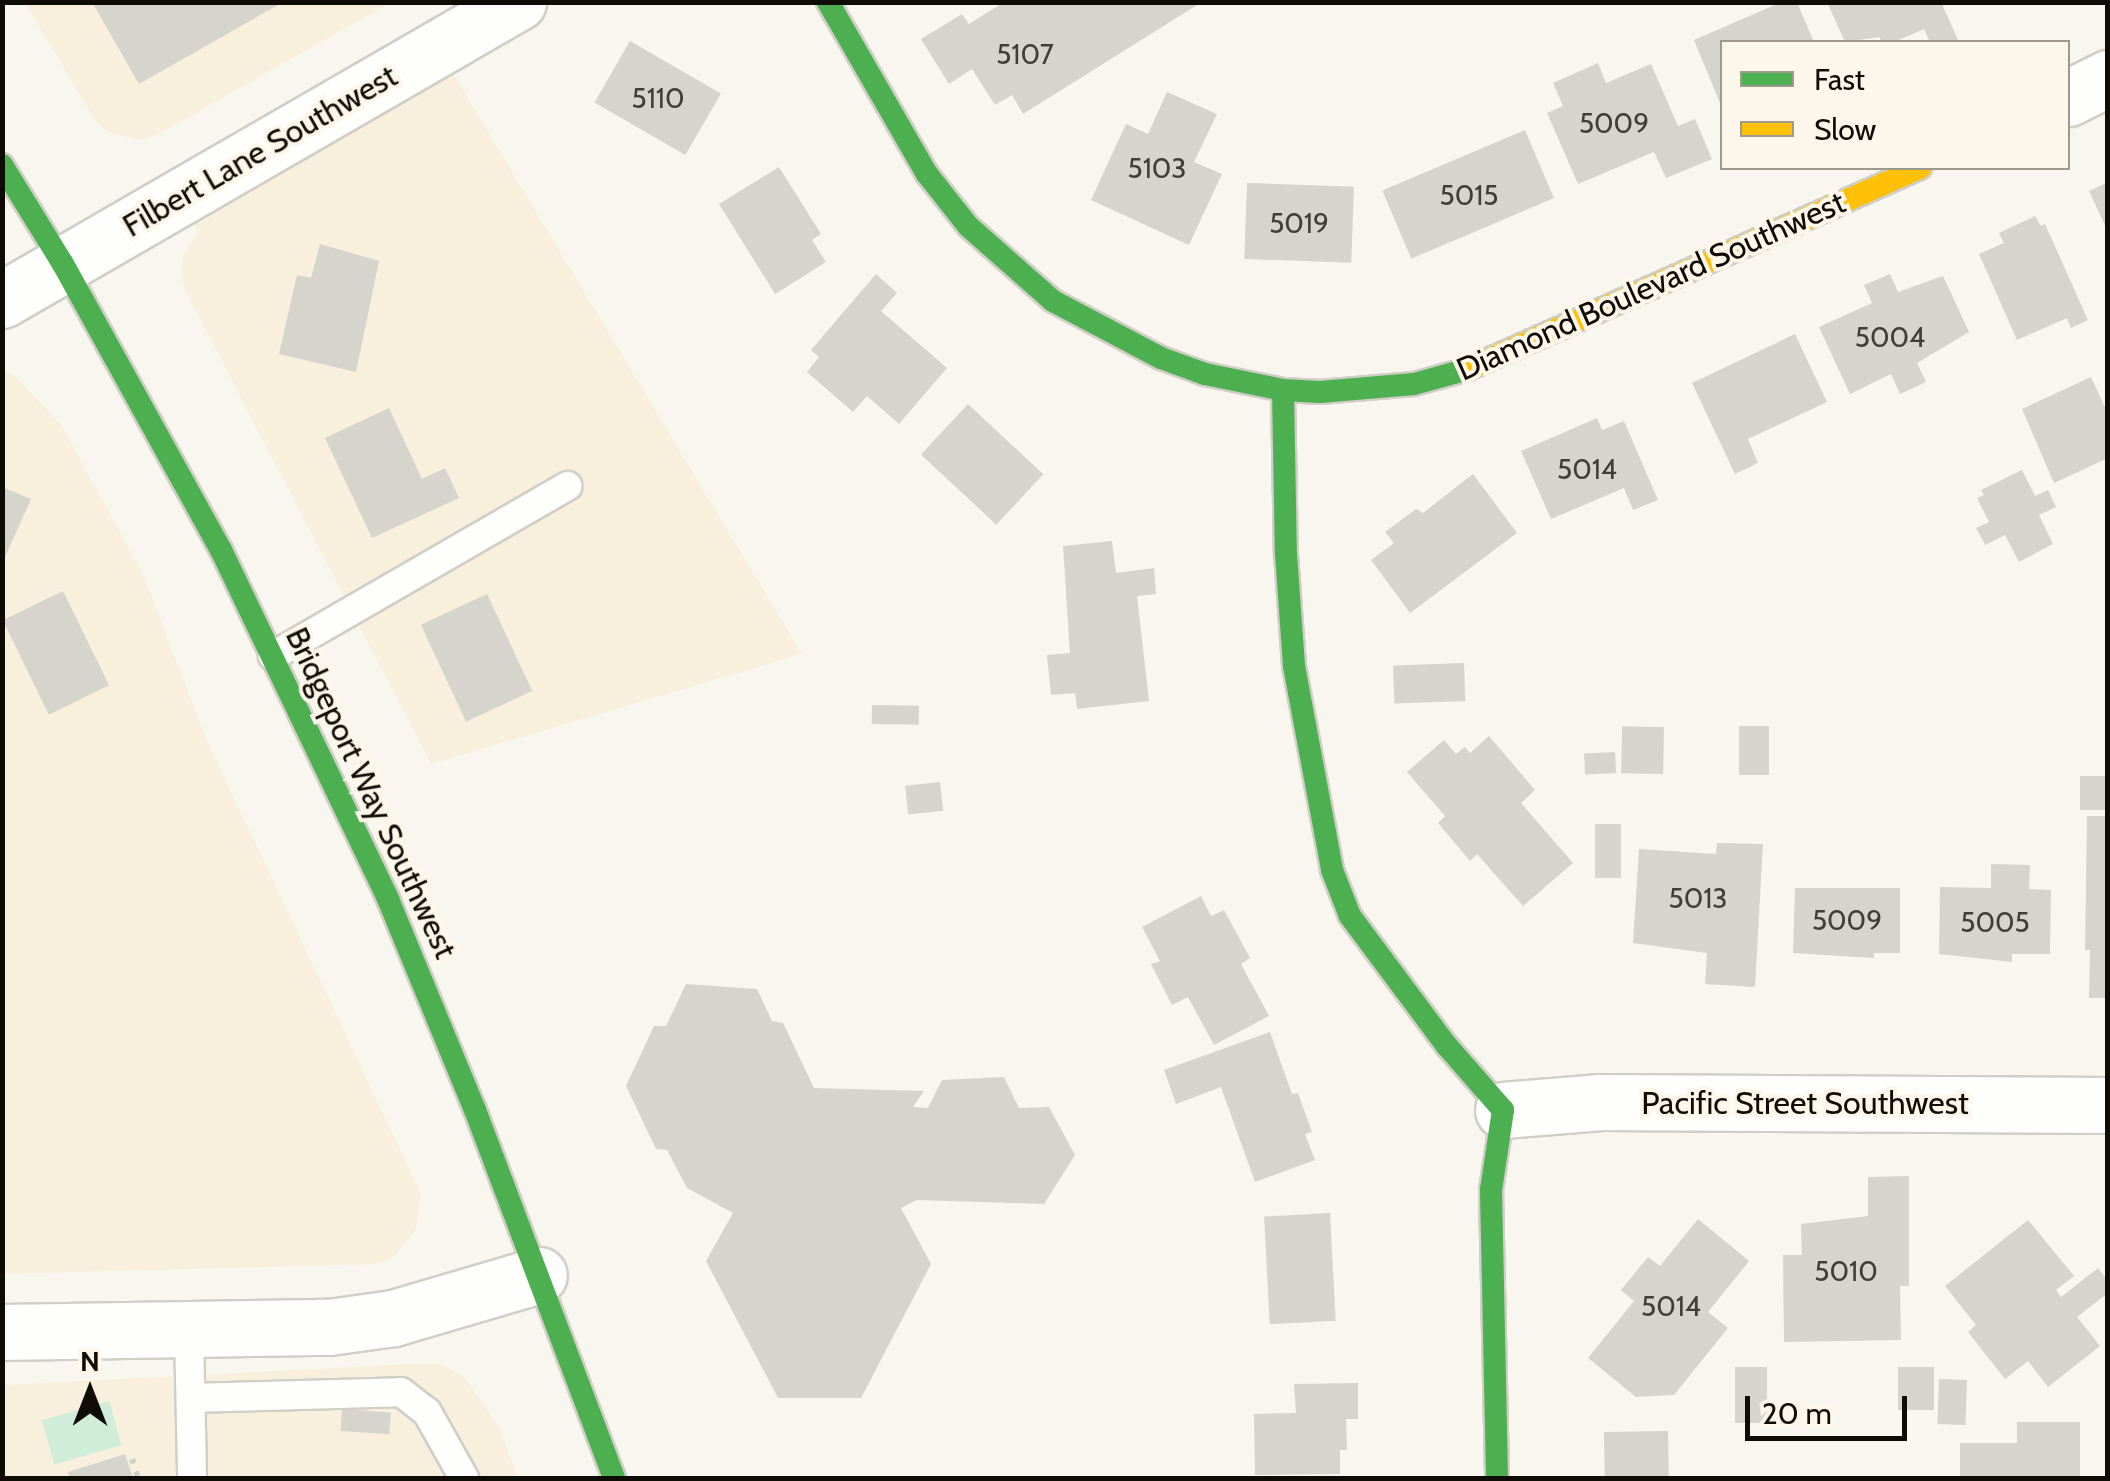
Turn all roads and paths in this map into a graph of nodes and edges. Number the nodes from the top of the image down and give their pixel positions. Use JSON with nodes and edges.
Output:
{"nodes":[{"id":1,"x":518,"y":2,"type":"edge"},
{"id":2,"x":828,"y":2,"type":"edge"},
{"id":3,"x":2108,"y":78,"type":"edge"},
{"id":4,"x":2070,"y":97,"type":"edge"},
{"id":5,"x":2,"y":165,"type":"edge"},
{"id":6,"x":1916,"y":170,"type":"edge"},
{"id":7,"x":64,"y":264,"type":"junction"},
{"id":8,"x":2,"y":300,"type":"edge"},
{"id":9,"x":1283,"y":390,"type":"junction"},
{"id":10,"x":567,"y":486,"type":"dead end"},
{"id":11,"x":273,"y":656,"type":"junction"},
{"id":12,"x":2108,"y":1105,"type":"edge"},
{"id":13,"x":1503,"y":1110,"type":"junction"},
{"id":14,"x":539,"y":1276,"type":"junction"},
{"id":15,"x":189,"y":1330,"type":"junction"},
{"id":16,"x":2,"y":1332,"type":"edge"},
{"id":17,"x":190,"y":1398,"type":"junction"},
{"id":18,"x":132,"y":1459,"type":"dead end"},
{"id":19,"x":138,"y":1478,"type":"edge"},
{"id":20,"x":192,"y":1478,"type":"edge"},
{"id":21,"x":464,"y":1478,"type":"edge"},
{"id":22,"x":614,"y":1478,"type":"edge"},
{"id":23,"x":1497,"y":1478,"type":"edge"}],
"edges":[{"from":1,"to":7,"type":"street","name":"Filbert Lane Southwest"},
{"from":2,"to":9,"type":"street","name":"Diamond Boulevard Southwest"},
{"from":3,"to":4,"type":"street"},
{"from":5,"to":7,"type":"street","name":"Bridgeport Way Southwest"},
{"from":6,"to":9,"type":"street","name":"Diamond Boulevard Southwest"},
{"from":7,"to":8,"type":"street","name":"Filbert Lane Southwest"},
{"from":7,"to":11,"type":"street","name":"Bridgeport Way Southwest"},
{"from":9,"to":13,"type":"street"},
{"from":10,"to":11,"type":"lane"},
{"from":11,"to":14,"type":"street","name":"Bridgeport Way Southwest"},
{"from":12,"to":13,"type":"street","name":"Pacific Street Southwest"},
{"from":13,"to":23,"type":"street"},
{"from":14,"to":15,"type":"street"},
{"from":14,"to":22,"type":"street","name":"Bridgeport Way Southwest"},
{"from":15,"to":16,"type":"street"},
{"from":15,"to":17,"type":"lane"},
{"from":17,"to":20,"type":"lane"},
{"from":17,"to":21,"type":"lane"},
{"from":18,"to":19,"type":"path"}]}
